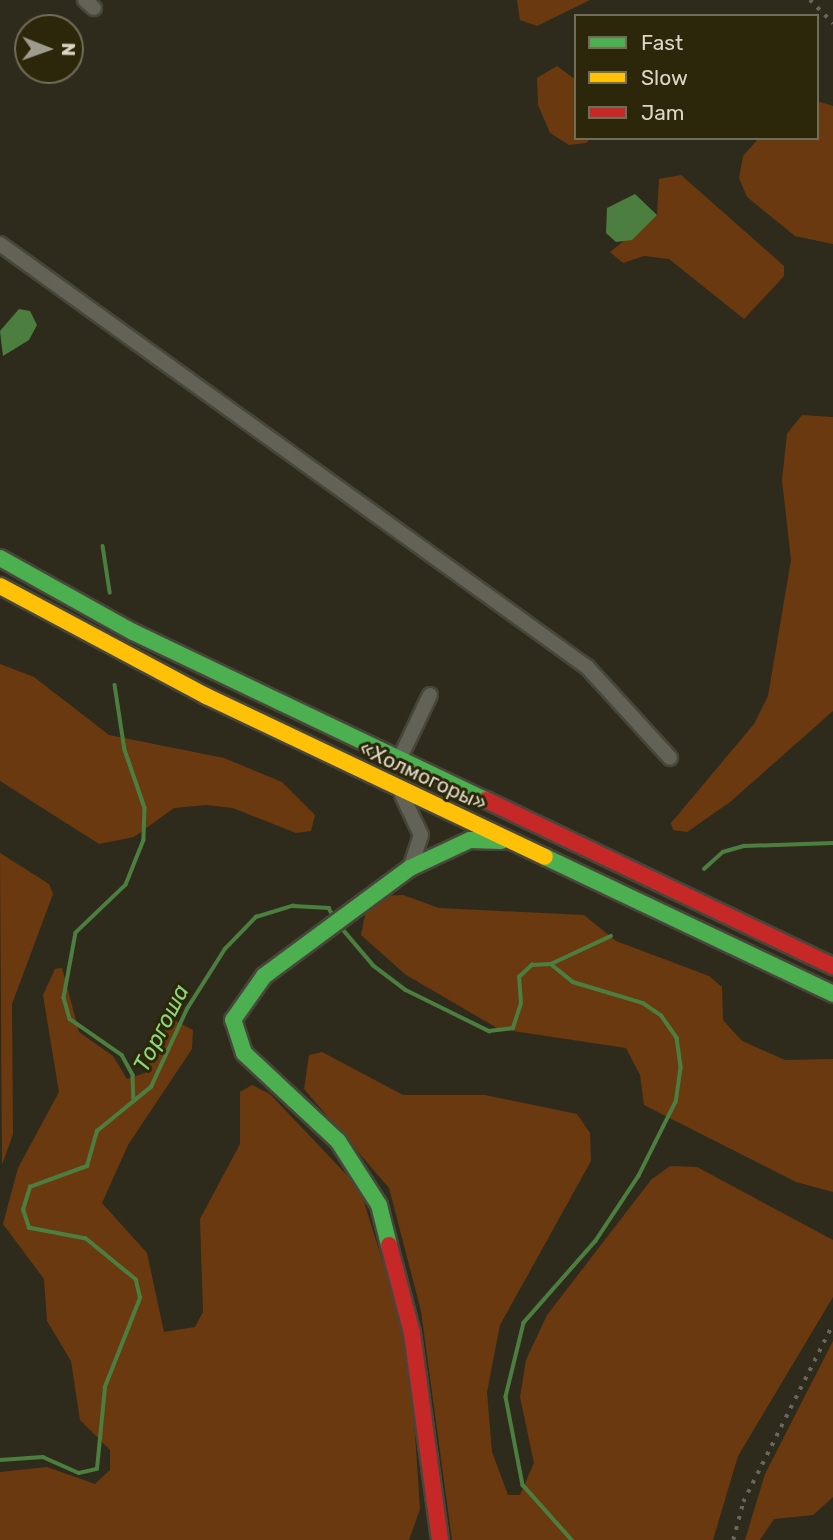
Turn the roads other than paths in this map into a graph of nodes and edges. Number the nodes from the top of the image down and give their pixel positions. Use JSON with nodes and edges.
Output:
{"nodes":[{"id":1,"x":0,"y":244,"type":"edge"},
{"id":2,"x":0,"y":558,"type":"edge"},
{"id":3,"x":0,"y":586,"type":"edge"},
{"id":4,"x":430,"y":695,"type":"dead end"},
{"id":5,"x":670,"y":758,"type":"dead end"},
{"id":6,"x":399,"y":760,"type":"junction"},
{"id":7,"x":391,"y":785,"type":"junction"},
{"id":8,"x":513,"y":842,"type":"junction"},
{"id":9,"x":410,"y":868,"type":"junction"},
{"id":10,"x":833,"y":967,"type":"edge"},
{"id":11,"x":833,"y":994,"type":"edge"},
{"id":12,"x":440,"y":1540,"type":"edge"}],
"edges":[{"from":1,"to":5,"type":"street"},
{"from":2,"to":6,"type":"main road","name":"«Холмогоры»"},
{"from":3,"to":7,"type":"main road","name":"«Холмогоры»"},
{"from":4,"to":6,"type":"street"},
{"from":6,"to":10,"type":"main road","name":"«Холмогоры»"},
{"from":7,"to":8,"type":"main road","name":"«Холмогоры»"},
{"from":7,"to":9,"type":"street"},
{"from":8,"to":9,"type":"main road"},
{"from":8,"to":11,"type":"main road","name":"«Холмогоры»"},
{"from":9,"to":12,"type":"main road"}]}
